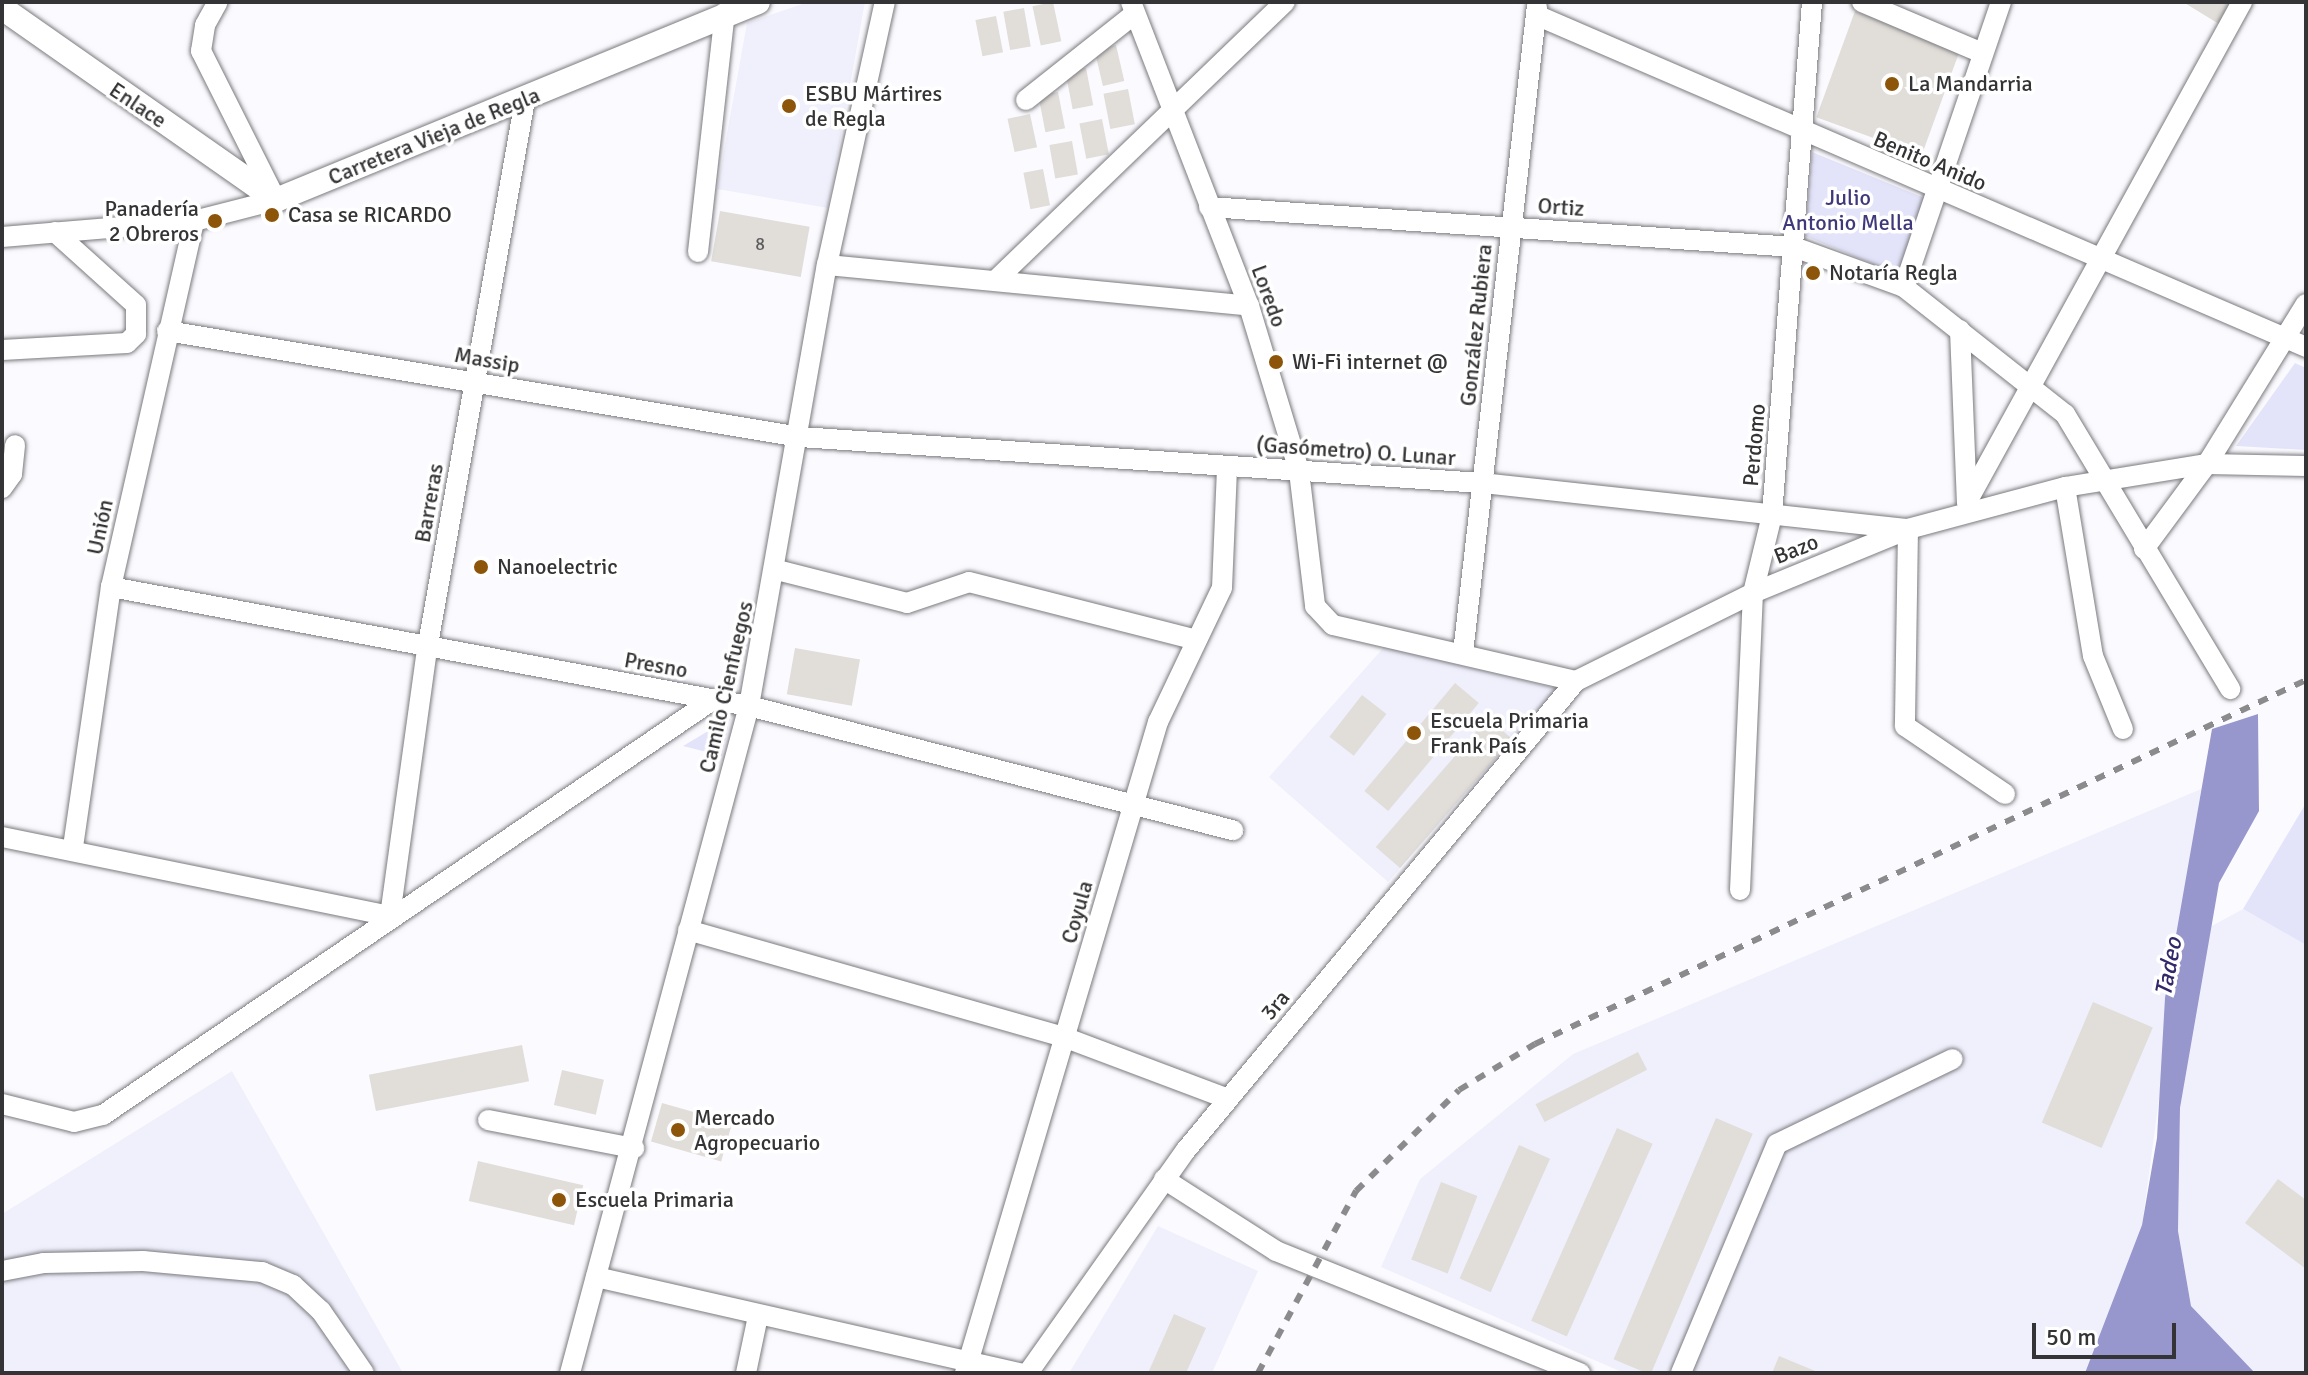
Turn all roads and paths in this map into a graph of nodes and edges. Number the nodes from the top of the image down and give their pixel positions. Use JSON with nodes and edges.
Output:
{"nodes":[{"id":1,"x":218,"y":2,"type":"edge"},
{"id":2,"x":758,"y":2,"type":"edge"},
{"id":3,"x":885,"y":2,"type":"edge"},
{"id":4,"x":1285,"y":2,"type":"edge"},
{"id":5,"x":1812,"y":2,"type":"edge"},
{"id":6,"x":1862,"y":2,"type":"edge"},
{"id":7,"x":2001,"y":2,"type":"edge"},
{"id":8,"x":2242,"y":2,"type":"edge"},
{"id":9,"x":1132,"y":9,"type":"edge"},
{"id":10,"x":1537,"y":9,"type":"edge"},
{"id":11,"x":5,"y":13,"type":"edge"},
{"id":12,"x":725,"y":13,"type":"junction"},
{"id":13,"x":1982,"y":53,"type":"junction"},
{"id":14,"x":525,"y":100,"type":"junction"},
{"id":15,"x":1026,"y":100,"type":"dead end"},
{"id":16,"x":1170,"y":111,"type":"junction"},
{"id":17,"x":1804,"y":133,"type":"junction"},
{"id":18,"x":1940,"y":191,"type":"junction"},
{"id":19,"x":276,"y":200,"type":"junction"},
{"id":20,"x":1209,"y":207,"type":"junction"},
{"id":21,"x":194,"y":221,"type":"junction"},
{"id":22,"x":1511,"y":227,"type":"junction"},
{"id":23,"x":55,"y":232,"type":"junction"},
{"id":24,"x":2,"y":237,"type":"edge"},
{"id":25,"x":1794,"y":247,"type":"junction"},
{"id":26,"x":698,"y":252,"type":"dead end"},
{"id":27,"x":2101,"y":261,"type":"junction"},
{"id":28,"x":827,"y":265,"type":"junction"},
{"id":29,"x":996,"y":280,"type":"junction"},
{"id":30,"x":1904,"y":287,"type":"junction"},
{"id":31,"x":2306,"y":304,"type":"edge"},
{"id":32,"x":1249,"y":306,"type":"junction"},
{"id":33,"x":1960,"y":330,"type":"junction"},
{"id":34,"x":167,"y":331,"type":"junction"},
{"id":35,"x":2282,"y":337,"type":"junction"},
{"id":36,"x":2306,"y":347,"type":"edge"},
{"id":37,"x":2,"y":350,"type":"edge"},
{"id":38,"x":474,"y":382,"type":"junction"},
{"id":39,"x":2033,"y":386,"type":"junction"},
{"id":40,"x":800,"y":437,"type":"junction"},
{"id":41,"x":15,"y":445,"type":"dead end"},
{"id":42,"x":2207,"y":464,"type":"junction"},
{"id":43,"x":2306,"y":466,"type":"edge"},
{"id":44,"x":1227,"y":468,"type":"junction"},
{"id":45,"x":1299,"y":471,"type":"junction"},
{"id":46,"x":2109,"y":480,"type":"junction"},
{"id":47,"x":1482,"y":483,"type":"junction"},
{"id":48,"x":2065,"y":487,"type":"junction"},
{"id":49,"x":2,"y":488,"type":"edge"},
{"id":50,"x":1967,"y":508,"type":"junction"},
{"id":51,"x":1772,"y":515,"type":"junction"},
{"id":52,"x":1908,"y":529,"type":"junction"},
{"id":53,"x":2144,"y":549,"type":"junction"},
{"id":54,"x":777,"y":570,"type":"junction"},
{"id":55,"x":111,"y":587,"type":"junction"},
{"id":56,"x":1753,"y":593,"type":"junction"},
{"id":57,"x":1197,"y":640,"type":"junction"},
{"id":58,"x":427,"y":650,"type":"junction"},
{"id":59,"x":1463,"y":653,"type":"junction"},
{"id":60,"x":1576,"y":681,"type":"junction"},
{"id":61,"x":2230,"y":689,"type":"dead end"},
{"id":62,"x":714,"y":699,"type":"junction"},
{"id":63,"x":749,"y":706,"type":"junction"},
{"id":64,"x":2123,"y":729,"type":"dead end"},
{"id":65,"x":2005,"y":794,"type":"dead end"},
{"id":66,"x":1132,"y":804,"type":"junction"},
{"id":67,"x":1233,"y":830,"type":"dead end"},
{"id":68,"x":2,"y":837,"type":"edge"},
{"id":69,"x":73,"y":847,"type":"junction"},
{"id":70,"x":1740,"y":890,"type":"dead end"},
{"id":71,"x":390,"y":916,"type":"junction"},
{"id":72,"x":688,"y":930,"type":"junction"},
{"id":73,"x":1066,"y":1038,"type":"junction"},
{"id":74,"x":1953,"y":1059,"type":"dead end"},
{"id":75,"x":1228,"y":1099,"type":"junction"},
{"id":76,"x":2,"y":1104,"type":"edge"},
{"id":77,"x":488,"y":1120,"type":"dead end"},
{"id":78,"x":634,"y":1148,"type":"junction"},
{"id":79,"x":1164,"y":1179,"type":"junction"},
{"id":80,"x":2,"y":1271,"type":"edge"},
{"id":81,"x":596,"y":1277,"type":"junction"},
{"id":82,"x":758,"y":1316,"type":"junction"},
{"id":83,"x":966,"y":1366,"type":"edge"},
{"id":84,"x":364,"y":1373,"type":"edge"},
{"id":85,"x":570,"y":1373,"type":"edge"},
{"id":86,"x":746,"y":1373,"type":"edge"},
{"id":87,"x":1020,"y":1373,"type":"edge"},
{"id":88,"x":1028,"y":1373,"type":"edge"},
{"id":89,"x":1580,"y":1373,"type":"edge"},
{"id":90,"x":1681,"y":1373,"type":"edge"}],
"edges":[{"from":1,"to":19,"type":"street"},
{"from":2,"to":12,"type":"main road","name":"Carretera Vieja de Regla"},
{"from":3,"to":28,"type":"street","name":"Camilo Cienfuegos"},
{"from":4,"to":16,"type":"street"},
{"from":5,"to":17,"type":"street","name":"Perdomo"},
{"from":6,"to":13,"type":"street"},
{"from":7,"to":13,"type":"street"},
{"from":8,"to":27,"type":"street"},
{"from":9,"to":15,"type":"street"},
{"from":9,"to":16,"type":"street","name":"Loredo"},
{"from":10,"to":17,"type":"street","name":"Benito Anido"},
{"from":10,"to":22,"type":"street","name":"González Rubiera"},
{"from":11,"to":19,"type":"main road","name":"Enlace"},
{"from":12,"to":14,"type":"main road","name":"Carretera Vieja de Regla"},
{"from":12,"to":26,"type":"street"},
{"from":13,"to":18,"type":"street"},
{"from":14,"to":19,"type":"main road","name":"Carretera Vieja de Regla"},
{"from":14,"to":38,"type":"street","name":"Barreras"},
{"from":16,"to":20,"type":"street","name":"Loredo"},
{"from":16,"to":29,"type":"street"},
{"from":17,"to":18,"type":"street","name":"Benito Anido"},
{"from":17,"to":25,"type":"street","name":"Perdomo"},
{"from":18,"to":27,"type":"street","name":"Benito Anido"},
{"from":18,"to":30,"type":"street"},
{"from":19,"to":21,"type":"street","name":"Carretera Vieja de Regla"},
{"from":20,"to":22,"type":"street","name":"Ortiz"},
{"from":20,"to":32,"type":"street","name":"Loredo"},
{"from":21,"to":23,"type":"street","name":"Carretera Vieja de Regla"},
{"from":21,"to":34,"type":"street","name":"Unión"},
{"from":22,"to":25,"type":"street","name":"Ortiz"},
{"from":22,"to":47,"type":"street","name":"González Rubiera"},
{"from":23,"to":24,"type":"street","name":"Carretera Vieja de Regla"},
{"from":23,"to":37,"type":"street"},
{"from":25,"to":30,"type":"street","name":"Ortiz"},
{"from":25,"to":51,"type":"street","name":"Perdomo"},
{"from":27,"to":35,"type":"street","name":"Benito Anido"},
{"from":27,"to":39,"type":"street"},
{"from":28,"to":29,"type":"street"},
{"from":28,"to":40,"type":"street","name":"Camilo Cienfuegos"},
{"from":29,"to":32,"type":"street"},
{"from":30,"to":33,"type":"street","name":"Ortiz"},
{"from":31,"to":35,"type":"street"},
{"from":32,"to":45,"type":"street","name":"Loredo"},
{"from":33,"to":39,"type":"street","name":"Ortiz"},
{"from":33,"to":50,"type":"street"},
{"from":34,"to":38,"type":"street","name":"Massip"},
{"from":34,"to":55,"type":"street","name":"Unión"},
{"from":35,"to":36,"type":"street","name":"Benito Anido"},
{"from":35,"to":42,"type":"street"},
{"from":38,"to":40,"type":"street","name":"Massip"},
{"from":38,"to":58,"type":"street","name":"Barreras"},
{"from":39,"to":46,"type":"street","name":"Ortiz"},
{"from":39,"to":50,"type":"street"},
{"from":40,"to":44,"type":"street","name":"(Gasómetro) O. Lunar"},
{"from":40,"to":54,"type":"street","name":"Camilo Cienfuegos"},
{"from":41,"to":49,"type":"street"},
{"from":42,"to":43,"type":"street","name":"Bazo"},
{"from":42,"to":46,"type":"street","name":"Bazo"},
{"from":42,"to":53,"type":"street"},
{"from":44,"to":45,"type":"street","name":"(Gasómetro) O. Lunar"},
{"from":44,"to":57,"type":"street","name":"Coyula"},
{"from":45,"to":47,"type":"street","name":"(Gasómetro) O. Lunar"},
{"from":45,"to":59,"type":"street","name":"Loredo"},
{"from":46,"to":48,"type":"street","name":"Bazo"},
{"from":46,"to":53,"type":"street","name":"Ortiz"},
{"from":47,"to":51,"type":"street","name":"(Gasómetro) O. Lunar"},
{"from":47,"to":59,"type":"street","name":"González Rubiera"},
{"from":48,"to":50,"type":"street","name":"Bazo"},
{"from":48,"to":64,"type":"street"},
{"from":50,"to":52,"type":"street","name":"Bazo"},
{"from":51,"to":52,"type":"street","name":"(Gasómetro) O. Lunar"},
{"from":51,"to":56,"type":"street","name":"Perdomo"},
{"from":52,"to":56,"type":"street","name":"Bazo"},
{"from":52,"to":65,"type":"street"},
{"from":53,"to":61,"type":"street","name":"Ortiz"},
{"from":54,"to":57,"type":"street"},
{"from":54,"to":63,"type":"street","name":"Camilo Cienfuegos"},
{"from":55,"to":58,"type":"street","name":"Presno"},
{"from":55,"to":69,"type":"street","name":"Unión"},
{"from":56,"to":60,"type":"street","name":"Bazo"},
{"from":56,"to":70,"type":"street","name":"Perdomo"},
{"from":57,"to":66,"type":"street","name":"Coyula"},
{"from":58,"to":62,"type":"street","name":"Presno"},
{"from":58,"to":71,"type":"street","name":"Barreras"},
{"from":59,"to":60,"type":"street"},
{"from":60,"to":75,"type":"street","name":"3ra"},
{"from":62,"to":63,"type":"street","name":"Presno"},
{"from":62,"to":71,"type":"street"},
{"from":63,"to":66,"type":"street","name":"Presno"},
{"from":63,"to":72,"type":"street","name":"Camilo Cienfuegos"},
{"from":66,"to":67,"type":"street","name":"Presno"},
{"from":66,"to":73,"type":"street","name":"Coyula"},
{"from":68,"to":69,"type":"street"},
{"from":69,"to":71,"type":"street"},
{"from":71,"to":76,"type":"street"},
{"from":72,"to":73,"type":"street"},
{"from":72,"to":78,"type":"street","name":"Camilo Cienfuegos"},
{"from":73,"to":75,"type":"street"},
{"from":73,"to":83,"type":"street","name":"Coyula"},
{"from":74,"to":90,"type":"street"},
{"from":75,"to":79,"type":"street","name":"3ra"},
{"from":77,"to":78,"type":"street"},
{"from":78,"to":81,"type":"street","name":"Camilo Cienfuegos"},
{"from":79,"to":88,"type":"street","name":"3ra"},
{"from":79,"to":89,"type":"street"},
{"from":80,"to":84,"type":"street"},
{"from":81,"to":82,"type":"street"},
{"from":81,"to":85,"type":"street","name":"Camilo Cienfuegos"},
{"from":82,"to":83,"type":"street"},
{"from":82,"to":86,"type":"street"},
{"from":83,"to":87,"type":"street"}]}
